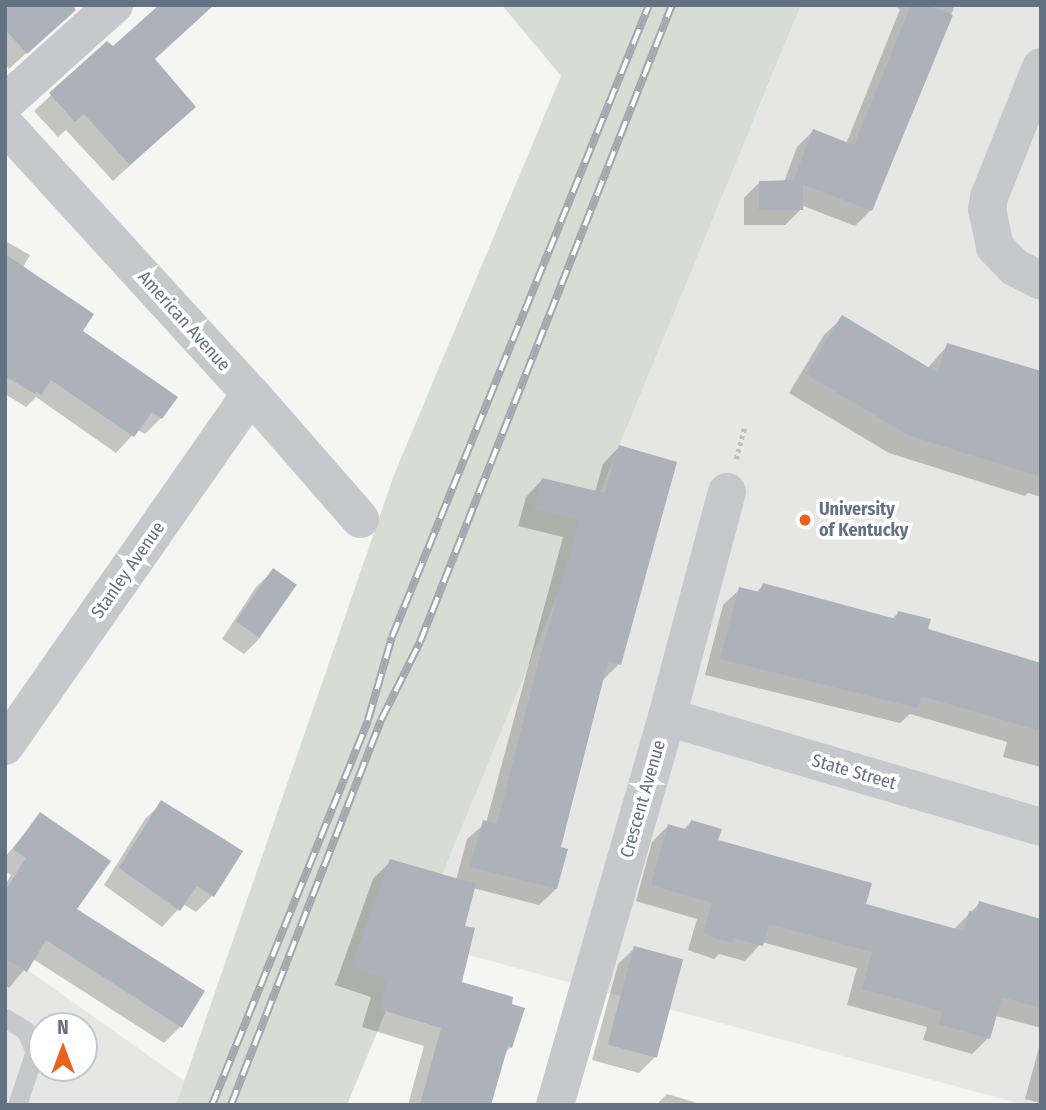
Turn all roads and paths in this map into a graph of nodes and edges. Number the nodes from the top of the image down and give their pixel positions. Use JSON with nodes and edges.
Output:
{"nodes":[{"id":1,"x":114,"y":5,"type":"edge"},
{"id":2,"x":1041,"y":67,"type":"edge"},
{"id":3,"x":5,"y":103,"type":"edge"},
{"id":4,"x":5,"y":125,"type":"edge"},
{"id":5,"x":1041,"y":281,"type":"edge"},
{"id":6,"x":251,"y":394,"type":"junction"},
{"id":7,"x":727,"y":492,"type":"dead end"},
{"id":8,"x":360,"y":519,"type":"dead end"},
{"id":9,"x":667,"y":717,"type":"junction"},
{"id":10,"x":5,"y":746,"type":"edge"},
{"id":11,"x":1041,"y":827,"type":"edge"},
{"id":12,"x":5,"y":1018,"type":"edge"},
{"id":13,"x":17,"y":1105,"type":"edge"},
{"id":14,"x":555,"y":1105,"type":"edge"}],
"edges":[{"from":1,"to":3,"type":"street"},
{"from":2,"to":5,"type":"street"},
{"from":4,"to":6,"type":"street","name":"American Avenue"},
{"from":6,"to":8,"type":"street","name":"American Avenue"},
{"from":6,"to":10,"type":"street","name":"Stanley Avenue"},
{"from":7,"to":9,"type":"street","name":"Crescent Avenue"},
{"from":9,"to":11,"type":"street","name":"State Street"},
{"from":9,"to":14,"type":"street","name":"Crescent Avenue"},
{"from":12,"to":13,"type":"lane"}]}
